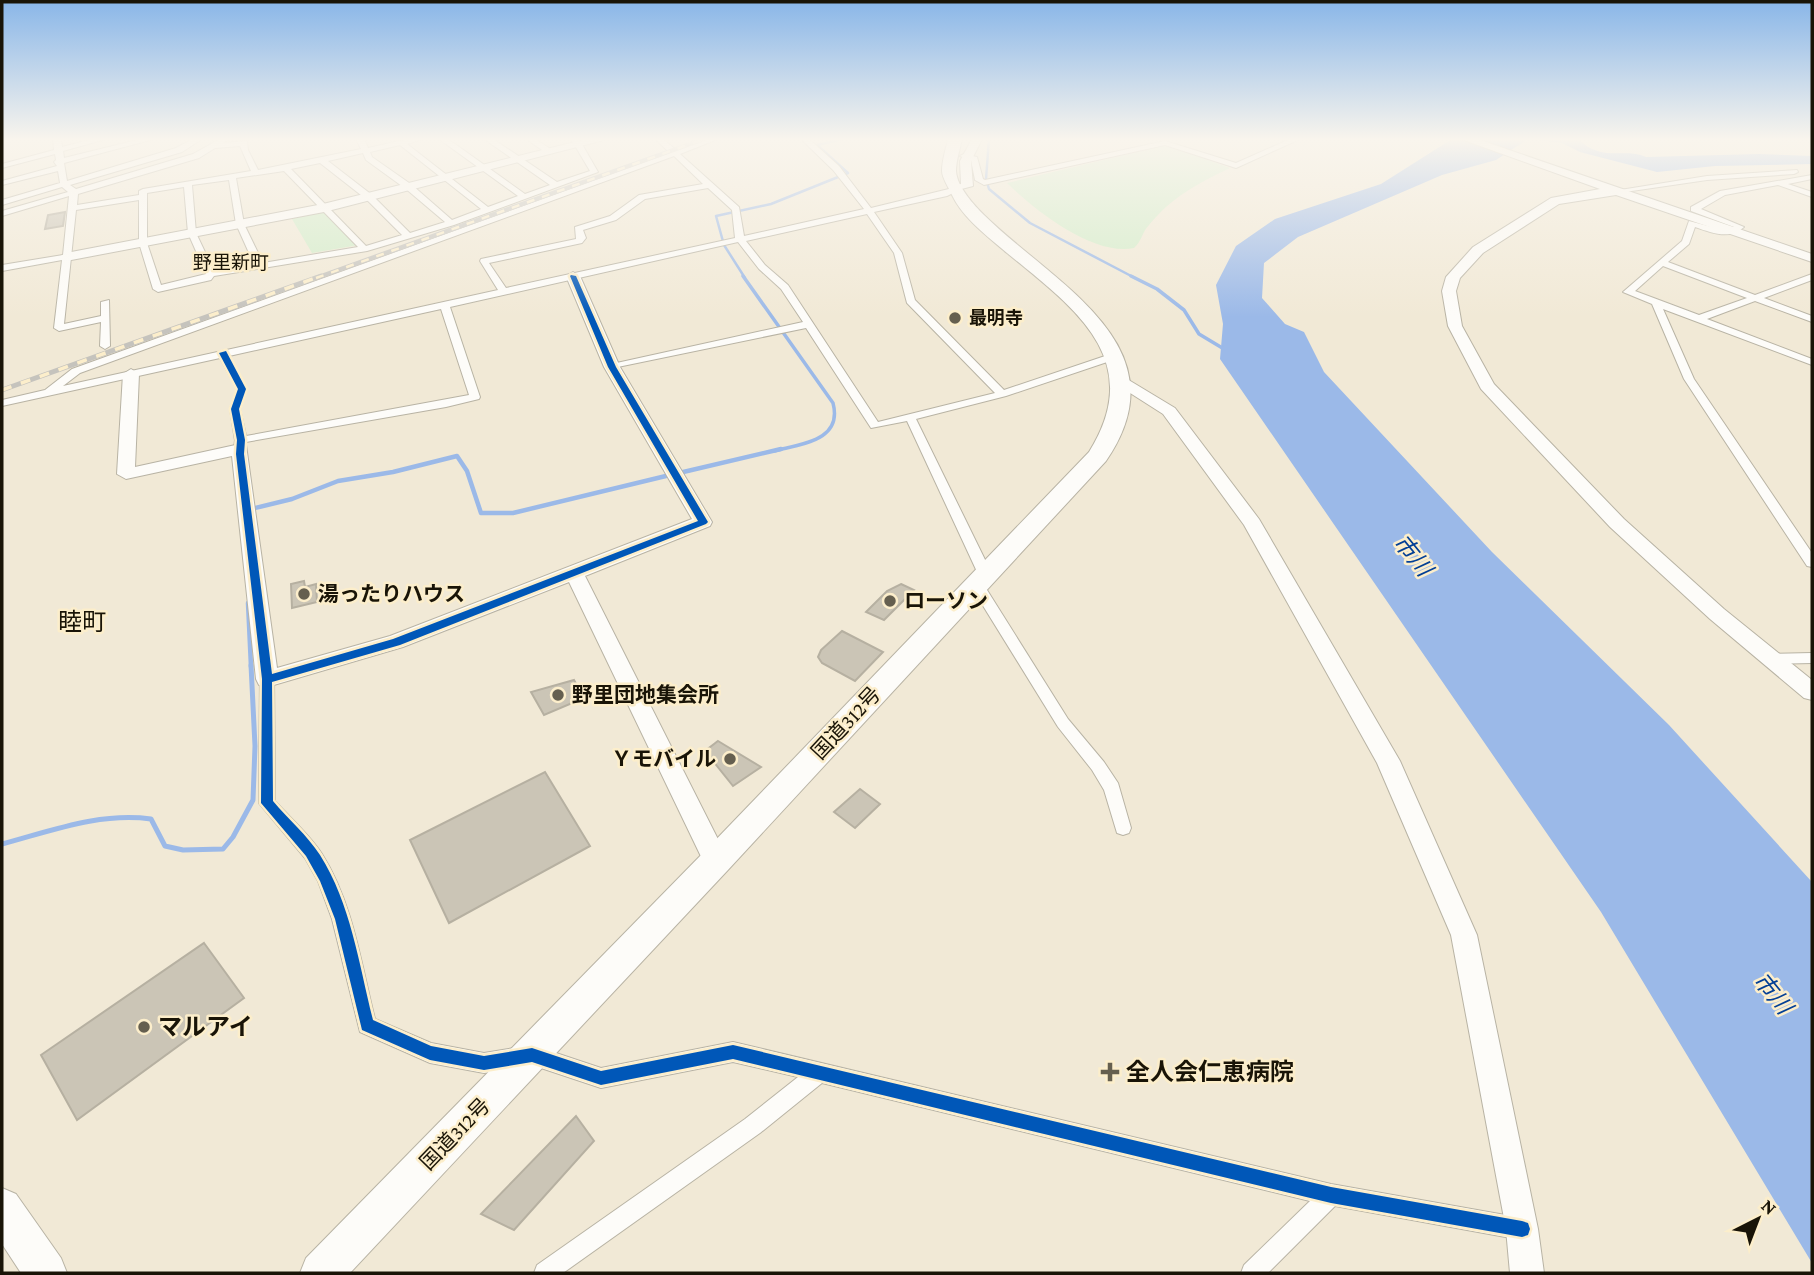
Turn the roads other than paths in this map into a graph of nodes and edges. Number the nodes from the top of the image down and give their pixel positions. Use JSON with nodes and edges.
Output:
{"nodes":[{"id":1,"x":53,"y":198,"type":"edge"},
{"id":2,"x":73,"y":198,"type":"edge"},
{"id":3,"x":132,"y":198,"type":"edge"},
{"id":4,"x":142,"y":198,"type":"edge"},
{"id":5,"x":189,"y":198,"type":"edge"},
{"id":6,"x":236,"y":198,"type":"edge"},
{"id":7,"x":315,"y":198,"type":"edge"},
{"id":8,"x":363,"y":198,"type":"edge"},
{"id":9,"x":370,"y":198,"type":"edge"},
{"id":10,"x":422,"y":198,"type":"edge"},
{"id":11,"x":473,"y":198,"type":"edge"},
{"id":12,"x":520,"y":198,"type":"edge"},
{"id":13,"x":550,"y":198,"type":"edge"},
{"id":14,"x":640,"y":198,"type":"edge"},
{"id":15,"x":724,"y":198,"type":"edge"},
{"id":16,"x":860,"y":198,"type":"edge"},
{"id":17,"x":923,"y":198,"type":"edge"},
{"id":18,"x":961,"y":198,"type":"edge"},
{"id":19,"x":1565,"y":198,"type":"edge"},
{"id":20,"x":1640,"y":198,"type":"edge"},
{"id":21,"x":1713,"y":198,"type":"edge"},
{"id":22,"x":71,"y":208,"type":"junction"},
{"id":23,"x":324,"y":208,"type":"junction"},
{"id":24,"x":488,"y":210,"type":"junction"},
{"id":25,"x":869,"y":210,"type":"junction"},
{"id":26,"x":2,"y":214,"type":"edge"},
{"id":27,"x":451,"y":223,"type":"junction"},
{"id":28,"x":240,"y":224,"type":"junction"},
{"id":29,"x":1735,"y":232,"type":"junction"},
{"id":30,"x":192,"y":233,"type":"junction"},
{"id":31,"x":408,"y":236,"type":"junction"},
{"id":32,"x":740,"y":239,"type":"junction"},
{"id":33,"x":143,"y":243,"type":"junction"},
{"id":34,"x":364,"y":249,"type":"junction"},
{"id":35,"x":66,"y":257,"type":"junction"},
{"id":36,"x":1812,"y":258,"type":"edge"},
{"id":37,"x":1662,"y":263,"type":"junction"},
{"id":38,"x":259,"y":265,"type":"junction"},
{"id":39,"x":2,"y":268,"type":"edge"},
{"id":40,"x":211,"y":274,"type":"junction"},
{"id":41,"x":573,"y":276,"type":"junction"},
{"id":42,"x":1812,"y":277,"type":"edge"},
{"id":43,"x":503,"y":291,"type":"junction"},
{"id":44,"x":1757,"y":299,"type":"junction"},
{"id":45,"x":106,"y":302,"type":"dead end"},
{"id":46,"x":1656,"y":303,"type":"junction"},
{"id":47,"x":444,"y":304,"type":"junction"},
{"id":48,"x":105,"y":318,"type":"junction"},
{"id":49,"x":1698,"y":319,"type":"junction"},
{"id":50,"x":1812,"y":319,"type":"edge"},
{"id":51,"x":809,"y":324,"type":"junction"},
{"id":52,"x":105,"y":346,"type":"dead end"},
{"id":53,"x":223,"y":353,"type":"junction"},
{"id":54,"x":1812,"y":362,"type":"edge"},
{"id":55,"x":612,"y":367,"type":"junction"},
{"id":56,"x":1119,"y":369,"type":"junction"},
{"id":57,"x":131,"y":374,"type":"junction"},
{"id":58,"x":49,"y":391,"type":"junction"},
{"id":59,"x":1002,"y":394,"type":"junction"},
{"id":60,"x":2,"y":402,"type":"edge"},
{"id":61,"x":911,"y":419,"type":"junction"},
{"id":62,"x":241,"y":444,"type":"junction"},
{"id":63,"x":1812,"y":563,"type":"edge"},
{"id":64,"x":573,"y":571,"type":"junction"},
{"id":65,"x":981,"y":580,"type":"junction"},
{"id":66,"x":1812,"y":658,"type":"edge"},
{"id":67,"x":1771,"y":659,"type":"junction"},
{"id":68,"x":267,"y":679,"type":"junction"},
{"id":69,"x":1812,"y":692,"type":"edge"},
{"id":70,"x":1123,"y":828,"type":"dead end"},
{"id":71,"x":716,"y":861,"type":"junction"},
{"id":72,"x":531,"y":1055,"type":"junction"},
{"id":73,"x":819,"y":1073,"type":"junction"},
{"id":74,"x":1331,"y":1195,"type":"junction"},
{"id":75,"x":2,"y":1208,"type":"edge"},
{"id":76,"x":1522,"y":1228,"type":"junction"},
{"id":77,"x":46,"y":1273,"type":"edge"},
{"id":78,"x":321,"y":1273,"type":"edge"},
{"id":79,"x":545,"y":1273,"type":"edge"},
{"id":80,"x":1252,"y":1273,"type":"edge"},
{"id":81,"x":1527,"y":1273,"type":"edge"}],
"edges":[{"from":1,"to":26,"type":"street"},
{"from":2,"to":22,"type":"street"},
{"from":3,"to":22,"type":"street"},
{"from":4,"to":33,"type":"street"},
{"from":5,"to":30,"type":"street"},
{"from":6,"to":28,"type":"street"},
{"from":7,"to":23,"type":"street"},
{"from":8,"to":23,"type":"street"},
{"from":9,"to":31,"type":"street"},
{"from":10,"to":27,"type":"street"},
{"from":11,"to":24,"type":"street"},
{"from":12,"to":24,"type":"street"},
{"from":13,"to":58,"type":"street"},
{"from":14,"to":43,"type":"street"},
{"from":15,"to":32,"type":"street"},
{"from":16,"to":25,"type":"street"},
{"from":17,"to":25,"type":"street"},
{"from":18,"to":56,"type":"highway"},
{"from":19,"to":67,"type":"street"},
{"from":20,"to":29,"type":"street"},
{"from":21,"to":29,"type":"street"},
{"from":22,"to":35,"type":"street"},
{"from":23,"to":28,"type":"street"},
{"from":23,"to":34,"type":"street"},
{"from":24,"to":27,"type":"street"},
{"from":25,"to":32,"type":"street"},
{"from":25,"to":59,"type":"street"},
{"from":27,"to":31,"type":"street"},
{"from":28,"to":30,"type":"street"},
{"from":28,"to":38,"type":"street"},
{"from":29,"to":36,"type":"street"},
{"from":29,"to":37,"type":"street"},
{"from":30,"to":33,"type":"street"},
{"from":30,"to":40,"type":"street"},
{"from":31,"to":34,"type":"street"},
{"from":32,"to":41,"type":"street"},
{"from":32,"to":51,"type":"street"},
{"from":33,"to":35,"type":"street"},
{"from":33,"to":40,"type":"street"},
{"from":34,"to":38,"type":"street"},
{"from":35,"to":39,"type":"street"},
{"from":35,"to":48,"type":"street"},
{"from":37,"to":44,"type":"street"},
{"from":37,"to":46,"type":"street"},
{"from":38,"to":40,"type":"street"},
{"from":41,"to":43,"type":"street"},
{"from":41,"to":55,"type":"street"},
{"from":42,"to":44,"type":"street"},
{"from":43,"to":47,"type":"street"},
{"from":44,"to":49,"type":"street"},
{"from":44,"to":50,"type":"street"},
{"from":45,"to":48,"type":"street"},
{"from":46,"to":49,"type":"street"},
{"from":46,"to":63,"type":"street"},
{"from":47,"to":53,"type":"street"},
{"from":47,"to":62,"type":"street"},
{"from":48,"to":52,"type":"street"},
{"from":49,"to":54,"type":"street"},
{"from":51,"to":55,"type":"street"},
{"from":51,"to":61,"type":"street"},
{"from":53,"to":57,"type":"street"},
{"from":53,"to":62,"type":"street"},
{"from":55,"to":64,"type":"street"},
{"from":56,"to":59,"type":"street"},
{"from":56,"to":65,"type":"highway","name":"国道312号"},
{"from":56,"to":76,"type":"street"},
{"from":57,"to":58,"type":"street"},
{"from":57,"to":62,"type":"street"},
{"from":58,"to":60,"type":"street"},
{"from":59,"to":61,"type":"street"},
{"from":61,"to":65,"type":"street"},
{"from":62,"to":68,"type":"street"},
{"from":64,"to":68,"type":"street"},
{"from":64,"to":71,"type":"street"},
{"from":65,"to":70,"type":"street"},
{"from":65,"to":71,"type":"highway","name":"国道312号"},
{"from":66,"to":67,"type":"street"},
{"from":67,"to":69,"type":"street"},
{"from":68,"to":72,"type":"street"},
{"from":71,"to":72,"type":"highway","name":"国道312号"},
{"from":72,"to":73,"type":"street"},
{"from":72,"to":78,"type":"highway","name":"国道312号"},
{"from":73,"to":74,"type":"street"},
{"from":73,"to":79,"type":"street"},
{"from":74,"to":76,"type":"street"},
{"from":74,"to":80,"type":"street"},
{"from":75,"to":77,"type":"highway"},
{"from":76,"to":81,"type":"street"}]}
